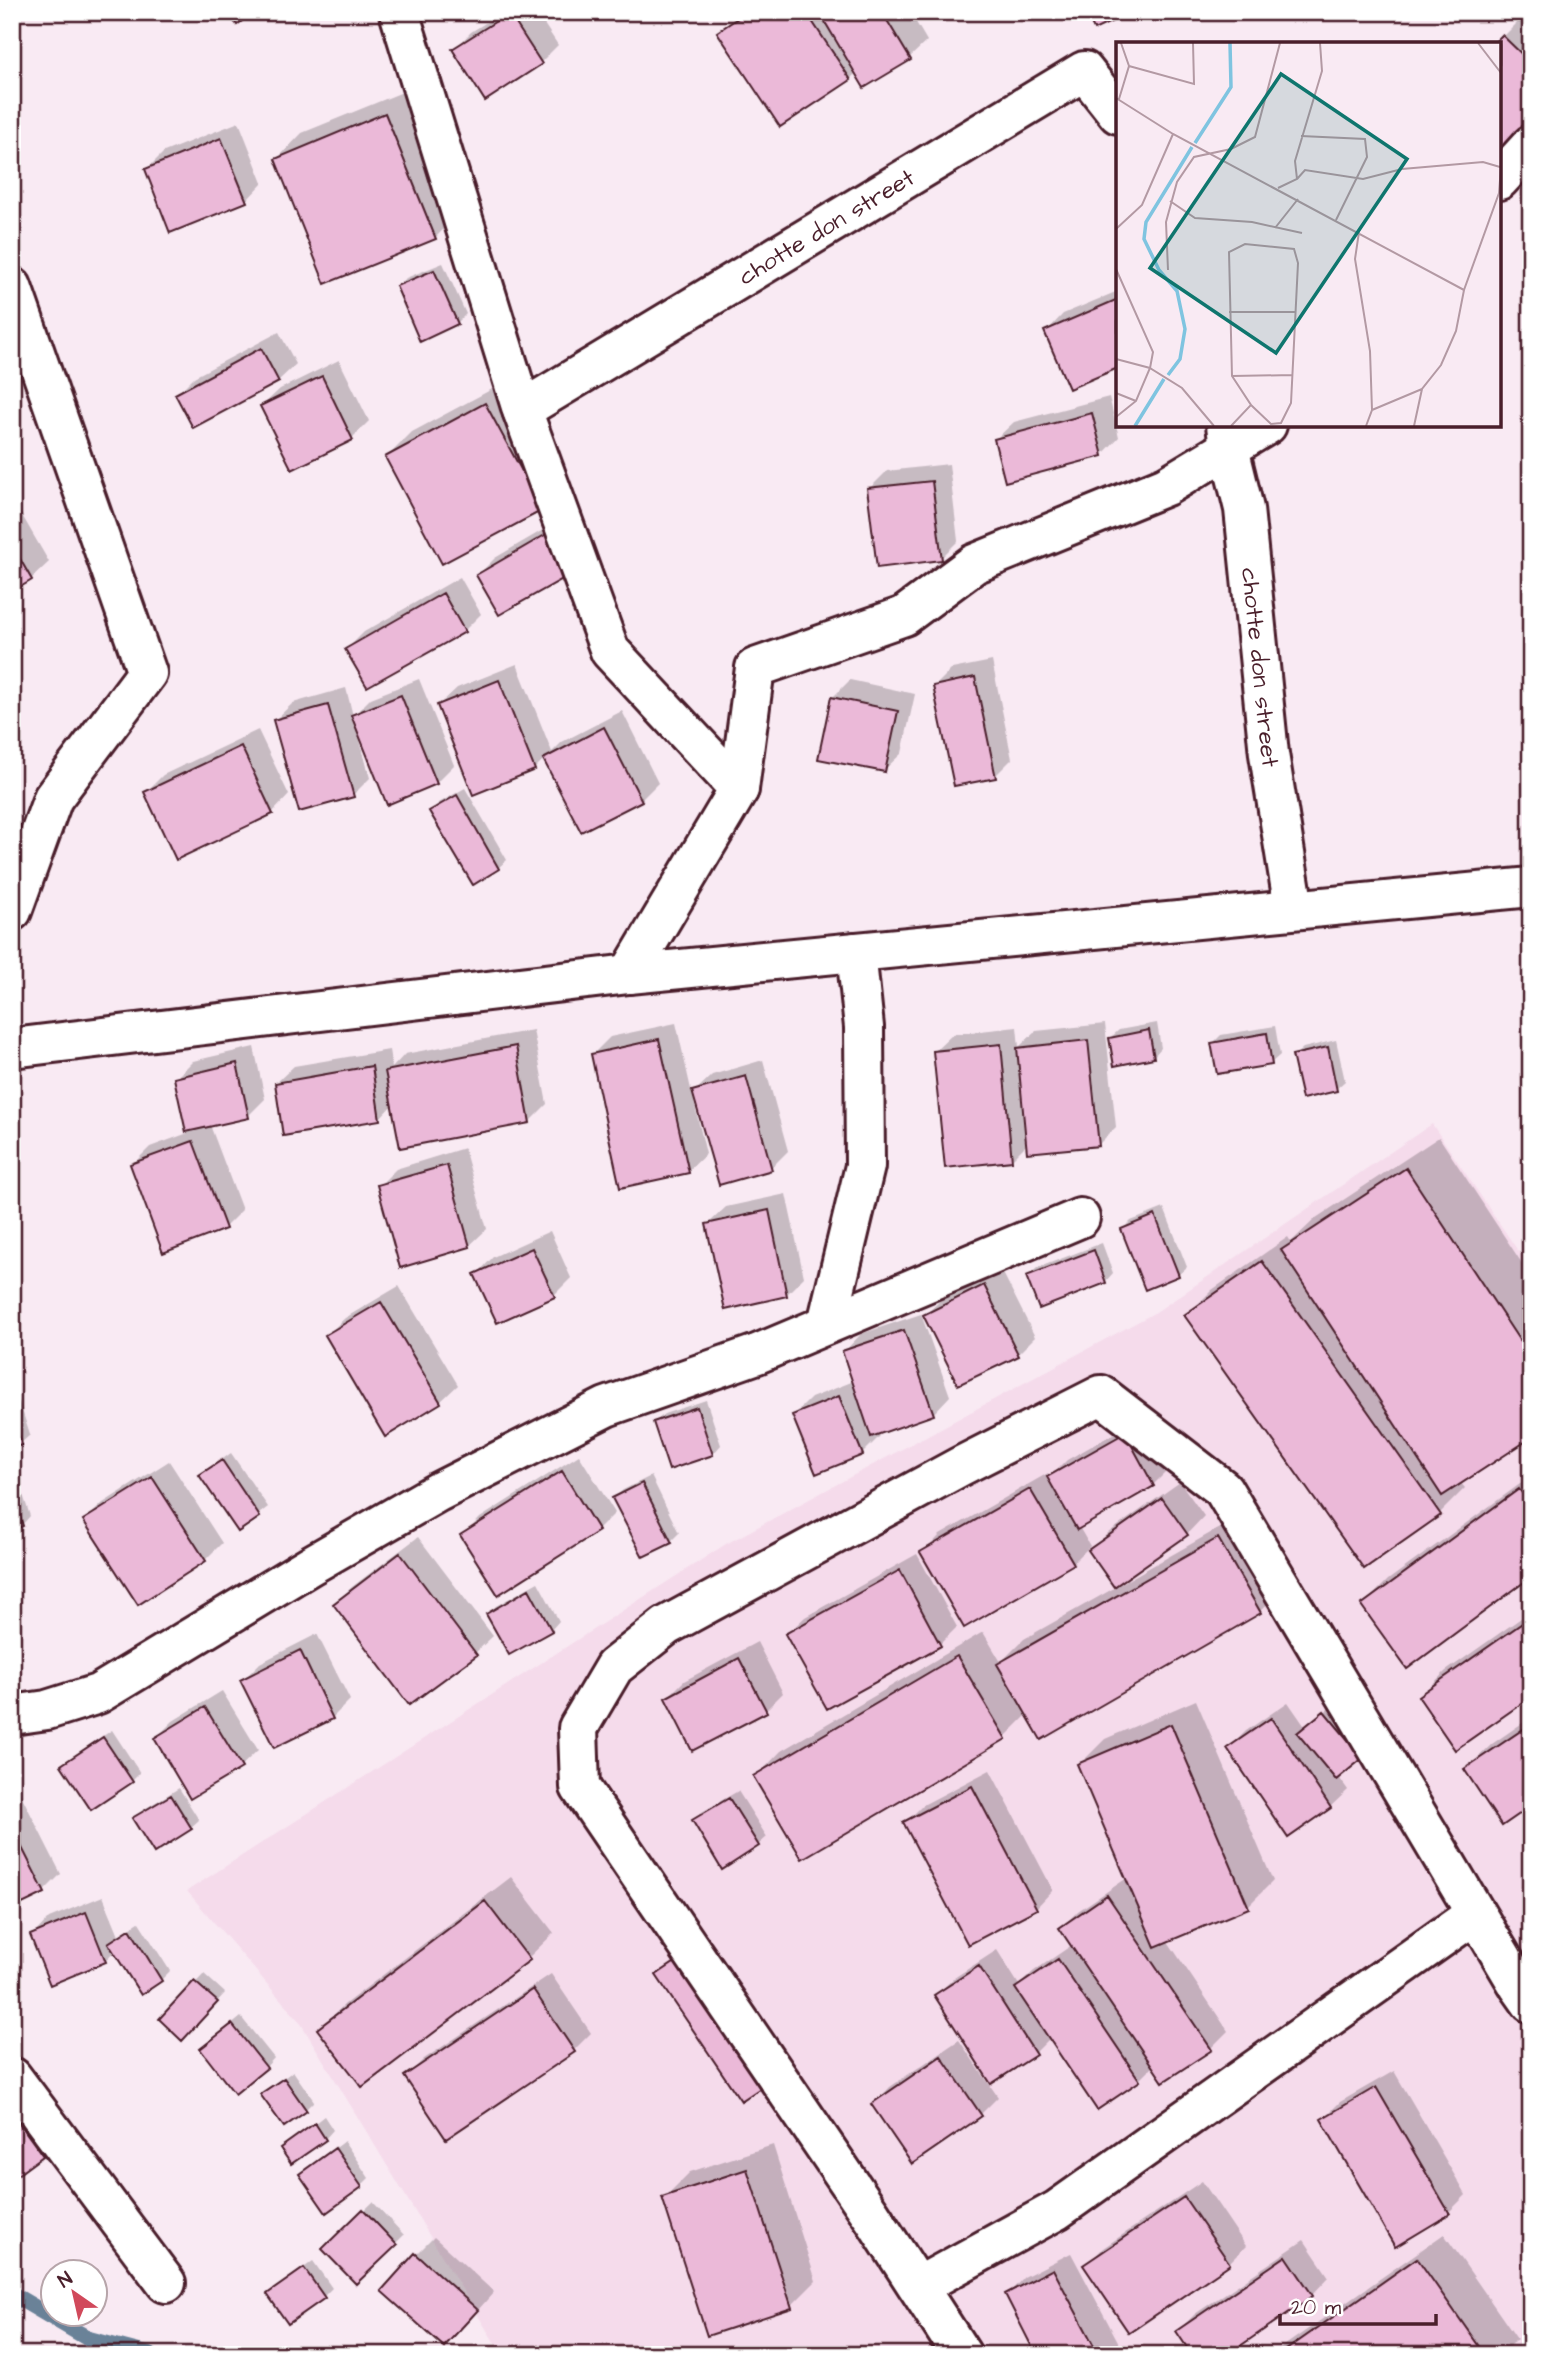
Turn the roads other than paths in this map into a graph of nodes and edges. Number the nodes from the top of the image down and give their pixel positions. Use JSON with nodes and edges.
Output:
{"nodes":[{"id":1,"x":399,"y":12,"type":"edge"},
{"id":2,"x":1116,"y":111,"type":"edge"},
{"id":3,"x":1531,"y":145,"type":"edge"},
{"id":4,"x":1501,"y":178,"type":"edge"},
{"id":5,"x":12,"y":287,"type":"edge"},
{"id":6,"x":523,"y":410,"type":"junction"},
{"id":7,"x":1260,"y":427,"type":"edge"},
{"id":8,"x":1228,"y":437,"type":"edge"},
{"id":9,"x":739,"y":789,"type":"junction"},
{"id":10,"x":1531,"y":887,"type":"edge"},
{"id":11,"x":1294,"y":909,"type":"junction"},
{"id":12,"x":12,"y":911,"type":"edge"},
{"id":13,"x":856,"y":952,"type":"junction"},
{"id":14,"x":629,"y":974,"type":"junction"},
{"id":15,"x":12,"y":1048,"type":"edge"},
{"id":16,"x":1080,"y":1217,"type":"dead end"},
{"id":17,"x":827,"y":1324,"type":"junction"},
{"id":18,"x":12,"y":1715,"type":"edge"},
{"id":19,"x":1475,"y":1914,"type":"junction"},
{"id":20,"x":1531,"y":2003,"type":"edge"},
{"id":21,"x":12,"y":2077,"type":"edge"},
{"id":22,"x":166,"y":2283,"type":"dead end"},
{"id":23,"x":919,"y":2286,"type":"junction"},
{"id":24,"x":961,"y":2355,"type":"edge"}],
"edges":[{"from":1,"to":6,"type":"street"},
{"from":2,"to":6,"type":"street","name":"chotte don street"},
{"from":3,"to":4,"type":"street"},
{"from":5,"to":12,"type":"street"},
{"from":6,"to":9,"type":"street"},
{"from":7,"to":8,"type":"street"},
{"from":8,"to":9,"type":"street"},
{"from":8,"to":11,"type":"street","name":"chotte don street"},
{"from":9,"to":14,"type":"street"},
{"from":10,"to":11,"type":"street"},
{"from":11,"to":13,"type":"street"},
{"from":13,"to":14,"type":"street"},
{"from":13,"to":17,"type":"street"},
{"from":14,"to":15,"type":"street"},
{"from":16,"to":17,"type":"street"},
{"from":17,"to":18,"type":"street"},
{"from":19,"to":20,"type":"street"},
{"from":19,"to":23,"type":"street"},
{"from":19,"to":23,"type":"street"},
{"from":21,"to":22,"type":"street"},
{"from":23,"to":24,"type":"street"}]}
